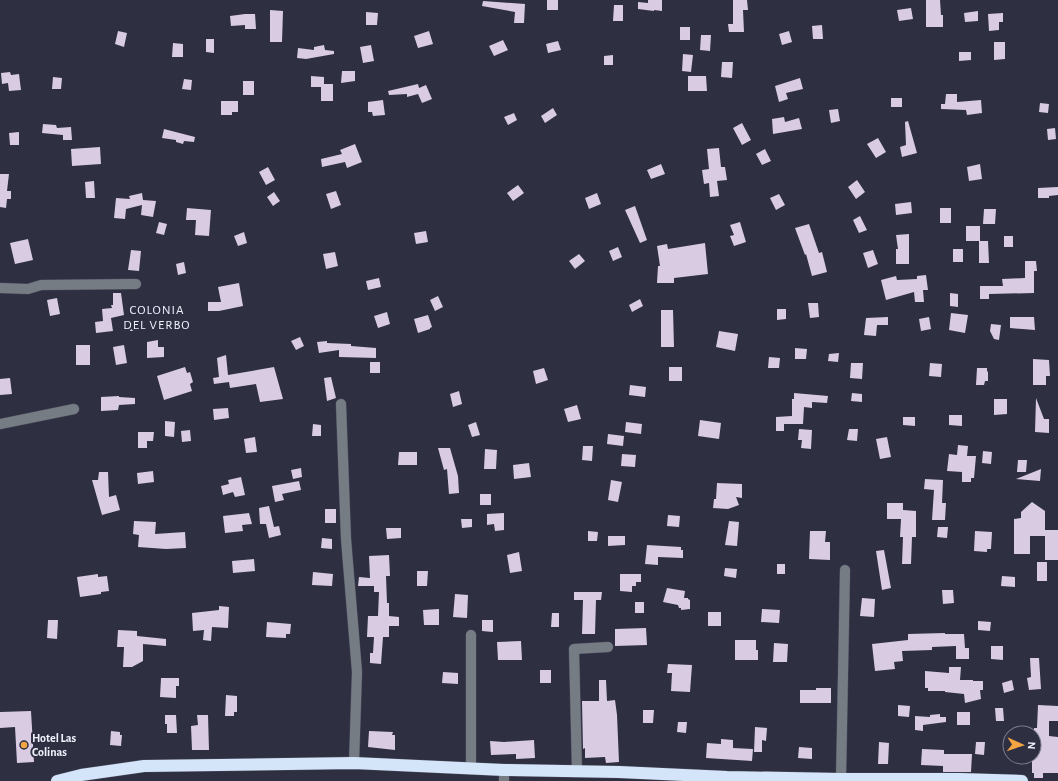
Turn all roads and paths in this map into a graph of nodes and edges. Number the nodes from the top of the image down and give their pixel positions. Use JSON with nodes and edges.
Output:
{"nodes":[{"id":1,"x":136,"y":284,"type":"dead end"},
{"id":2,"x":0,"y":288,"type":"edge"},
{"id":3,"x":341,"y":404,"type":"dead end"},
{"id":4,"x":74,"y":409,"type":"dead end"},
{"id":5,"x":0,"y":424,"type":"edge"},
{"id":6,"x":845,"y":570,"type":"dead end"},
{"id":7,"x":471,"y":635,"type":"dead end"},
{"id":8,"x":608,"y":647,"type":"dead end"},
{"id":9,"x":354,"y":763,"type":"junction"},
{"id":10,"x":471,"y":768,"type":"junction"},
{"id":11,"x":577,"y":771,"type":"junction"},
{"id":12,"x":504,"y":775,"type":"edge"},
{"id":13,"x":727,"y":779,"type":"edge"},
{"id":14,"x":841,"y":780,"type":"junction"},
{"id":15,"x":960,"y":780,"type":"edge"},
{"id":16,"x":57,"y":781,"type":"edge"},
{"id":17,"x":1022,"y":781,"type":"edge"}],
"edges":[{"from":1,"to":2,"type":"street"},
{"from":3,"to":9,"type":"street"},
{"from":4,"to":5,"type":"street"},
{"from":6,"to":14,"type":"street"},
{"from":7,"to":10,"type":"street"},
{"from":8,"to":11,"type":"street"},
{"from":9,"to":10,"type":"highway"},
{"from":9,"to":16,"type":"highway"},
{"from":10,"to":12,"type":"highway"},
{"from":11,"to":12,"type":"highway"},
{"from":11,"to":13,"type":"highway"},
{"from":13,"to":14,"type":"highway"},
{"from":14,"to":15,"type":"highway"},
{"from":15,"to":17,"type":"highway"}]}
